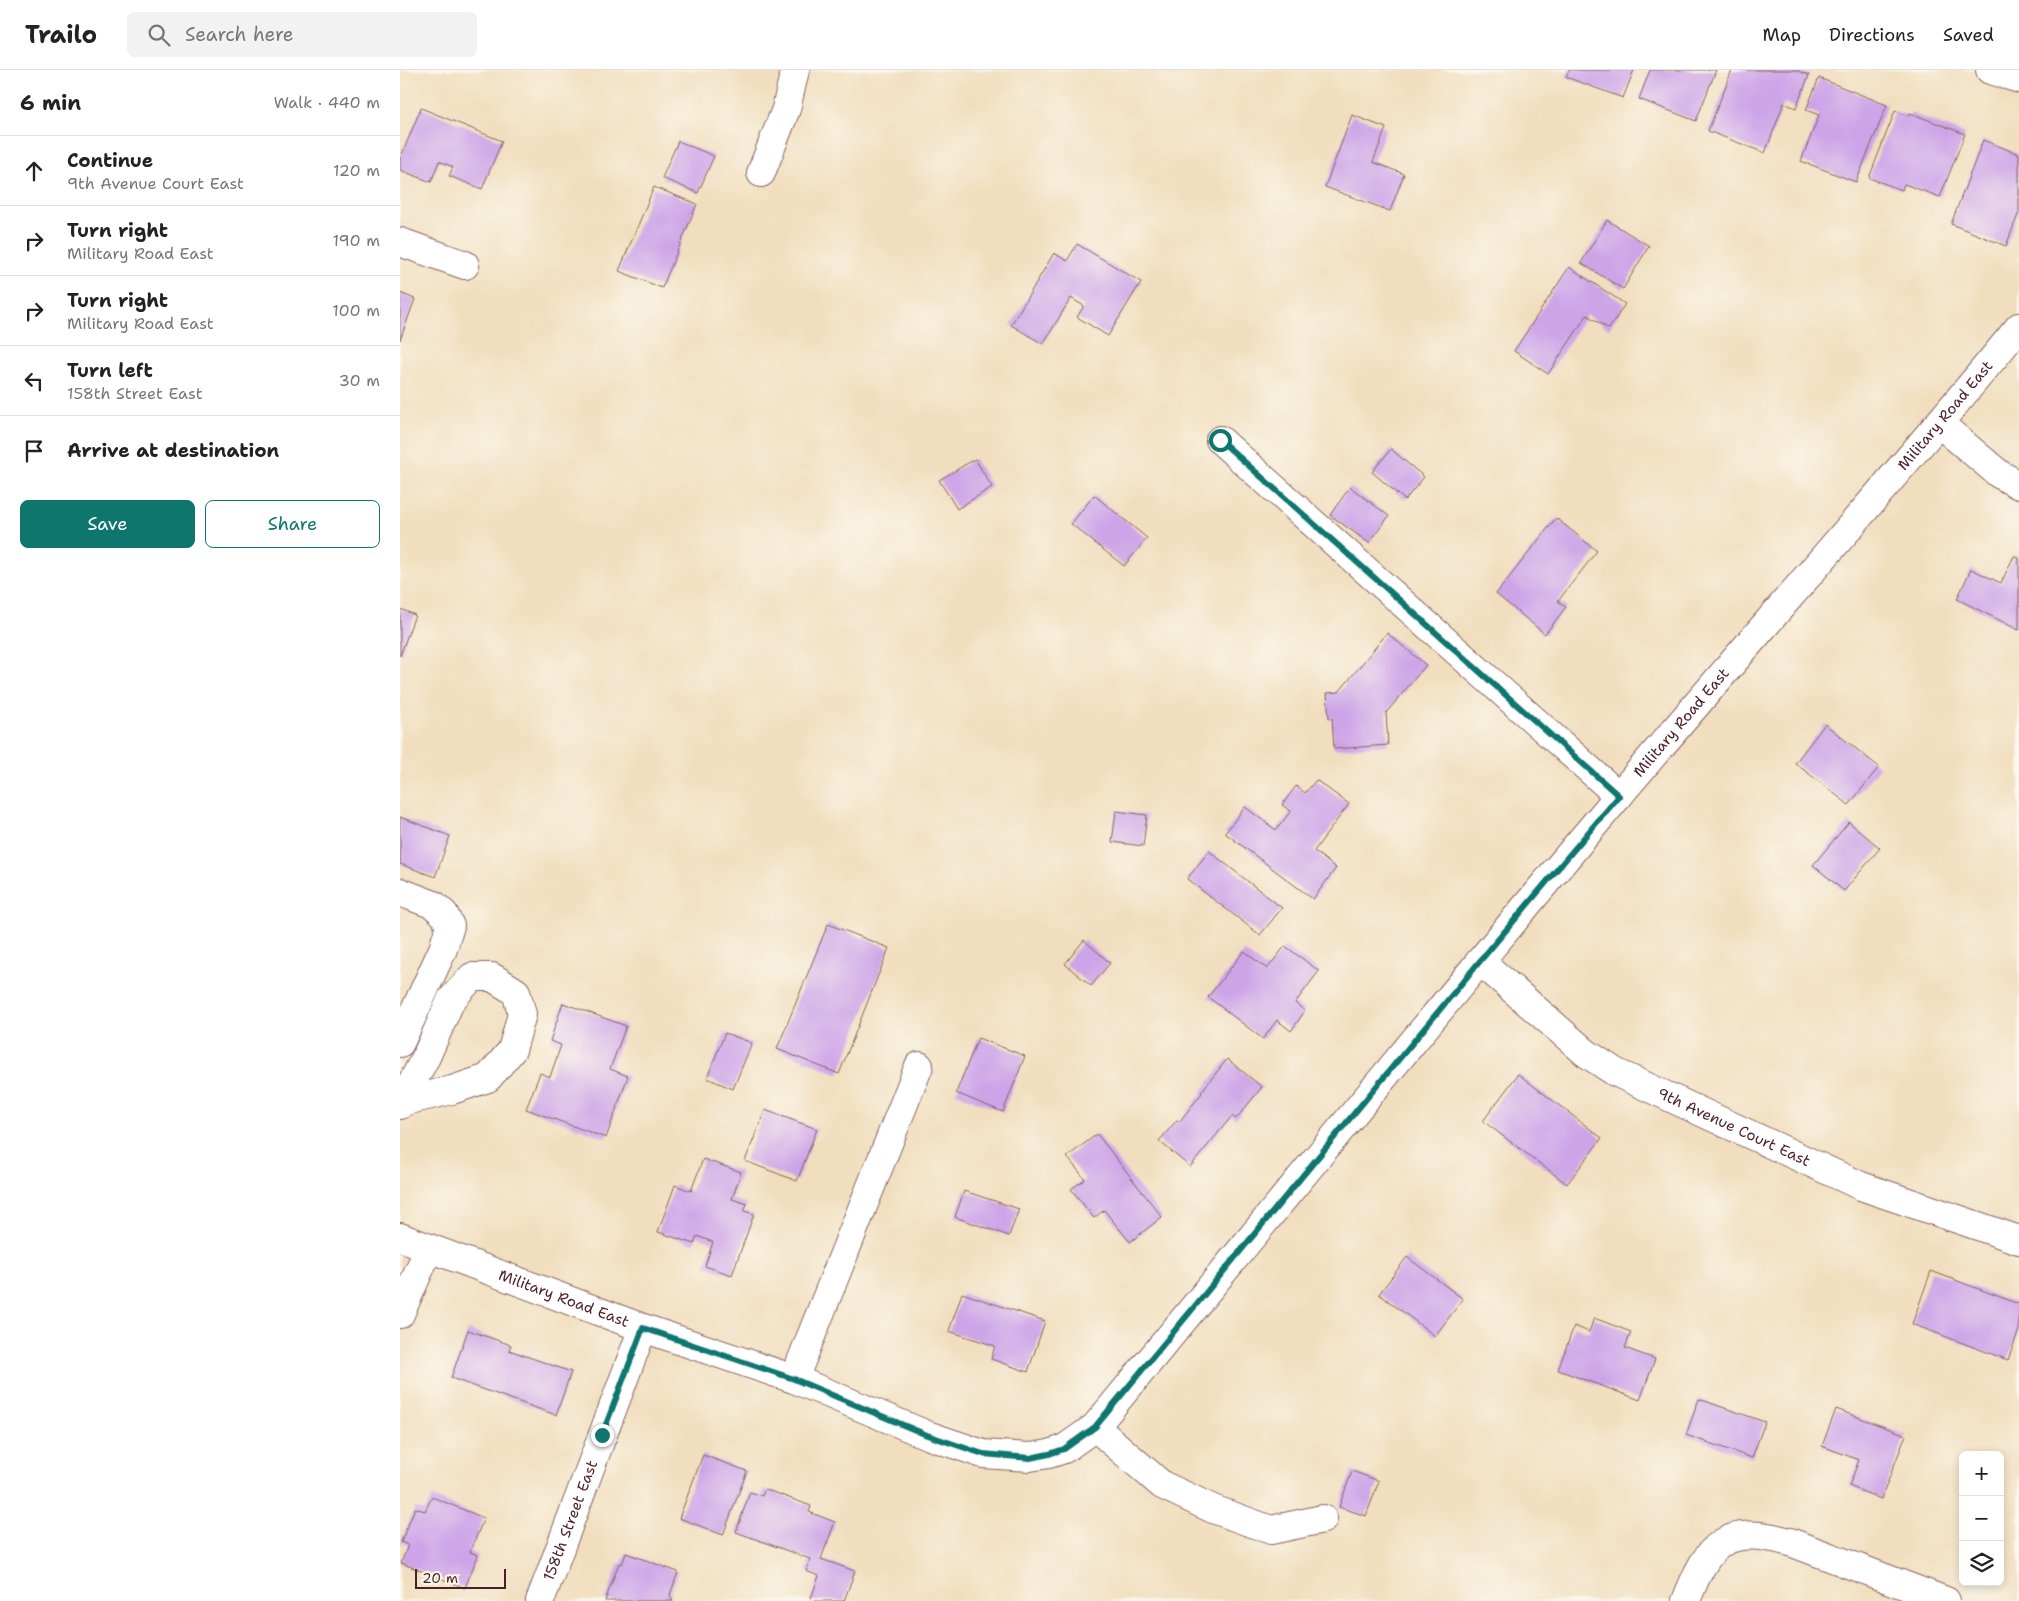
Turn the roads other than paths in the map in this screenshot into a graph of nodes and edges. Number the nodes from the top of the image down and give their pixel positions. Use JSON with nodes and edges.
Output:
{"nodes":[{"id":1,"x":795,"y":70,"type":"edge"},
{"id":2,"x":1990,"y":70,"type":"edge"},
{"id":3,"x":2019,"y":79,"type":"edge"},
{"id":4,"x":761,"y":173,"type":"dead end"},
{"id":5,"x":400,"y":242,"type":"edge"},
{"id":6,"x":465,"y":265,"type":"dead end"},
{"id":7,"x":2019,"y":327,"type":"edge"},
{"id":8,"x":1940,"y":424,"type":"junction"},
{"id":9,"x":1220,"y":440,"type":"dead end"},
{"id":10,"x":2019,"y":485,"type":"edge"},
{"id":11,"x":1619,"y":796,"type":"junction"},
{"id":12,"x":400,"y":892,"type":"edge"},
{"id":13,"x":1480,"y":961,"type":"junction"},
{"id":14,"x":400,"y":1043,"type":"edge"},
{"id":15,"x":919,"y":1066,"type":"dead end"},
{"id":16,"x":400,"y":1103,"type":"edge"},
{"id":17,"x":400,"y":1237,"type":"edge"},
{"id":18,"x":2019,"y":1240,"type":"edge"},
{"id":19,"x":428,"y":1248,"type":"junction"},
{"id":20,"x":400,"y":1314,"type":"edge"},
{"id":21,"x":643,"y":1328,"type":"junction"},
{"id":22,"x":794,"y":1379,"type":"junction"},
{"id":23,"x":1095,"y":1427,"type":"junction"},
{"id":24,"x":1322,"y":1519,"type":"dead end"},
{"id":25,"x":540,"y":1601,"type":"edge"},
{"id":26,"x":1686,"y":1601,"type":"edge"},
{"id":27,"x":1946,"y":1601,"type":"edge"}],
"edges":[{"from":1,"to":4,"type":"street"},
{"from":2,"to":3,"type":"street"},
{"from":5,"to":6,"type":"street"},
{"from":7,"to":8,"type":"street","name":"Military Road East"},
{"from":8,"to":10,"type":"street"},
{"from":8,"to":11,"type":"street","name":"Military Road East"},
{"from":9,"to":11,"type":"street"},
{"from":11,"to":13,"type":"street","name":"Military Road East"},
{"from":12,"to":14,"type":"street"},
{"from":13,"to":18,"type":"street","name":"9th Avenue Court East"},
{"from":13,"to":23,"type":"street","name":"Military Road East"},
{"from":15,"to":22,"type":"street"},
{"from":16,"to":16,"type":"street"},
{"from":17,"to":19,"type":"street","name":"Military Road East"},
{"from":19,"to":20,"type":"street"},
{"from":19,"to":21,"type":"street","name":"Military Road East"},
{"from":21,"to":22,"type":"street","name":"Military Road East"},
{"from":21,"to":25,"type":"street","name":"158th Street East"},
{"from":22,"to":23,"type":"street","name":"Military Road East"},
{"from":23,"to":24,"type":"street"},
{"from":26,"to":27,"type":"street"}]}
